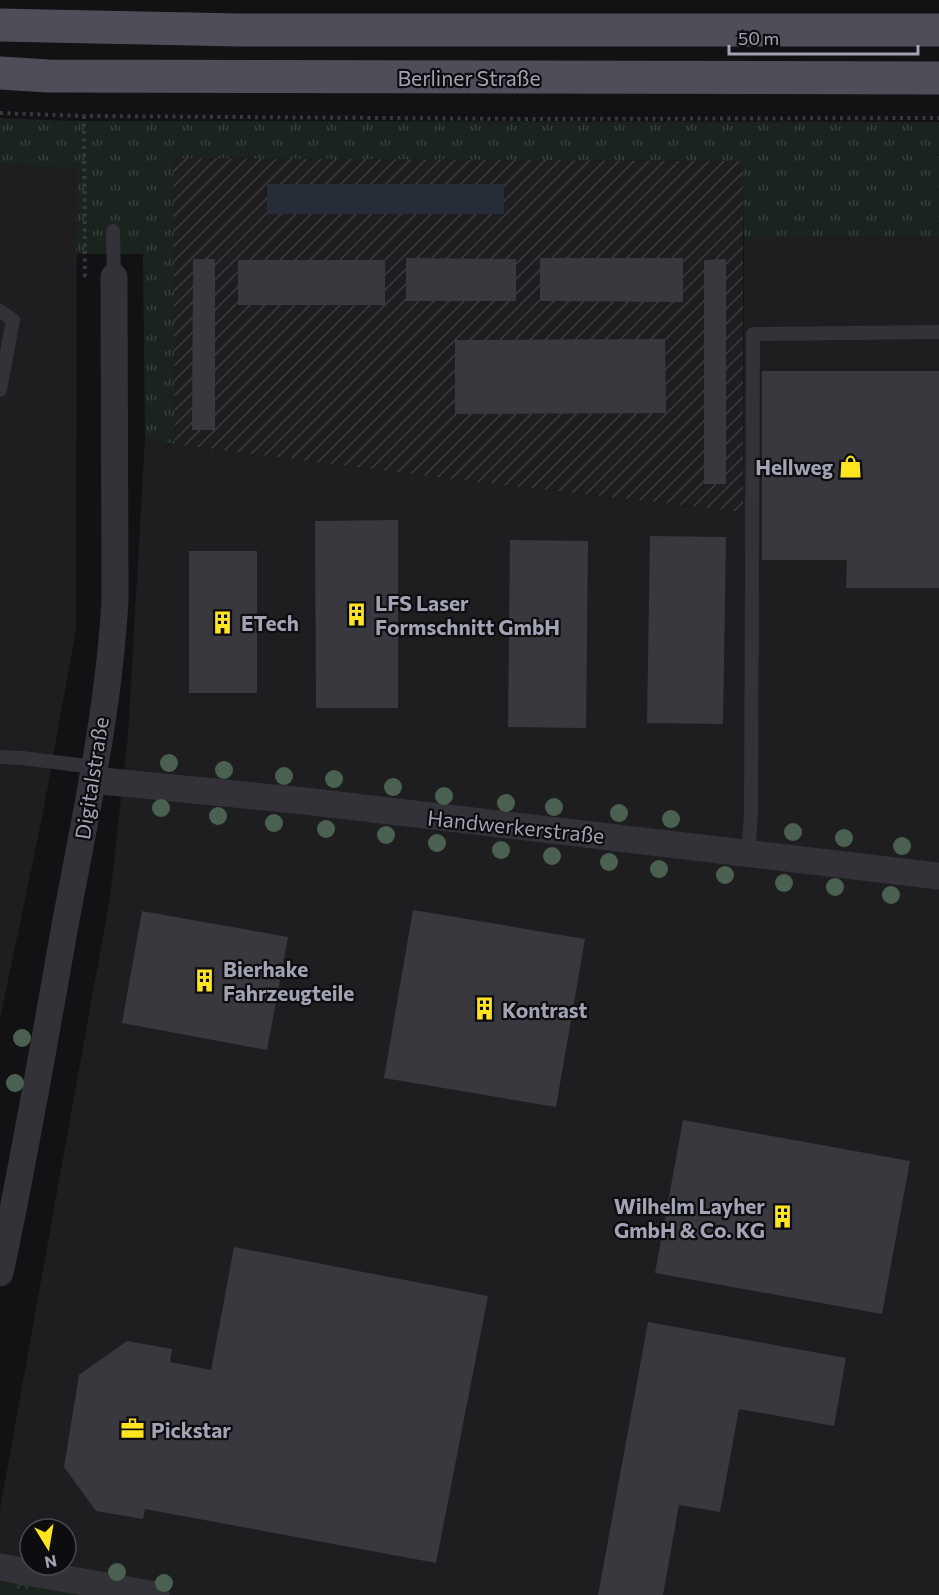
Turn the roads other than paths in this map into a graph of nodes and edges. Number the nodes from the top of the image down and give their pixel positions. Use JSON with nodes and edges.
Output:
{"nodes":[{"id":1,"x":0,"y":25,"type":"edge"},
{"id":2,"x":939,"y":30,"type":"edge"},
{"id":3,"x":0,"y":73,"type":"edge"},
{"id":4,"x":939,"y":78,"type":"edge"},
{"id":5,"x":113,"y":231,"type":"dead end"},
{"id":6,"x":114,"y":277,"type":"joint"},
{"id":7,"x":0,"y":310,"type":"edge"},
{"id":8,"x":939,"y":332,"type":"edge"},
{"id":9,"x":0,"y":390,"type":"edge"},
{"id":10,"x":0,"y":757,"type":"edge"},
{"id":11,"x":93,"y":774,"type":"junction"},
{"id":12,"x":748,"y":853,"type":"junction"},
{"id":13,"x":939,"y":876,"type":"edge"},
{"id":14,"x":0,"y":1274,"type":"edge"},
{"id":15,"x":0,"y":1566,"type":"edge"},
{"id":16,"x":156,"y":1595,"type":"edge"}],
"edges":[{"from":1,"to":2,"type":"main road"},
{"from":3,"to":4,"type":"main road","name":"Berliner Straße"},
{"from":5,"to":6,"type":"lane"},
{"from":6,"to":11,"type":"street","name":"Digitalstraße"},
{"from":7,"to":9,"type":"lane"},
{"from":8,"to":12,"type":"lane"},
{"from":10,"to":11,"type":"lane"},
{"from":11,"to":12,"type":"street","name":"Handwerkerstraße"},
{"from":11,"to":14,"type":"street","name":"Digitalstraße"},
{"from":12,"to":13,"type":"street","name":"Handwerkerstraße"},
{"from":15,"to":16,"type":"street"}]}
